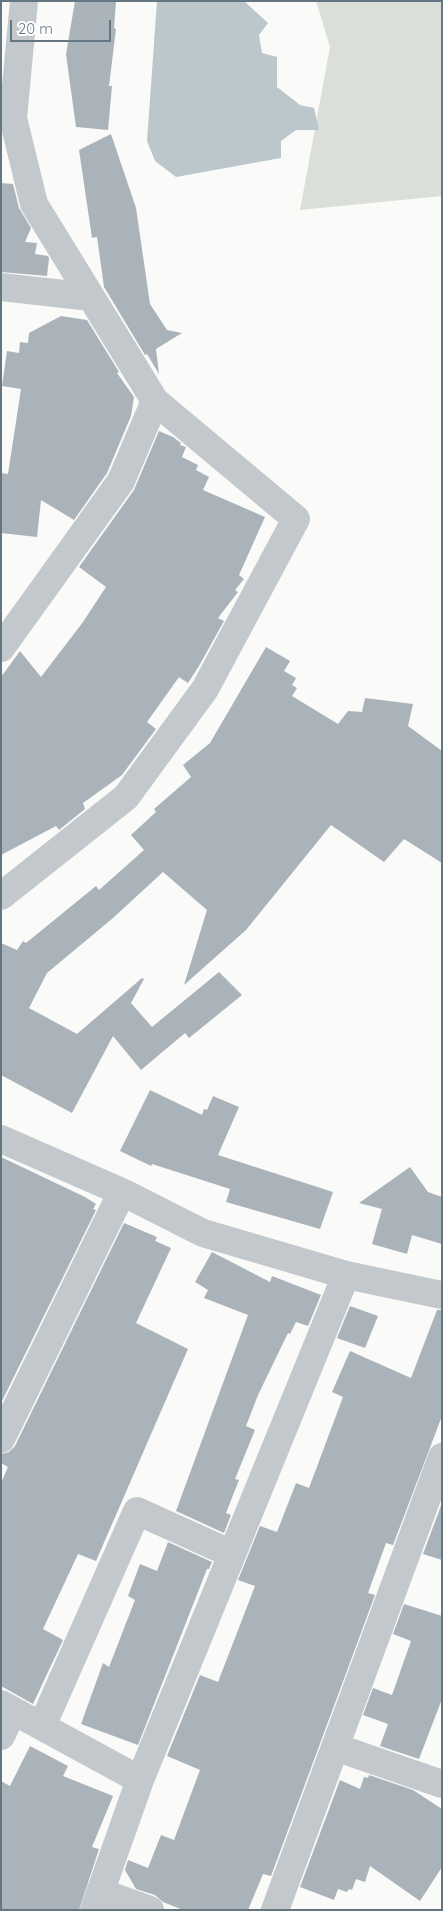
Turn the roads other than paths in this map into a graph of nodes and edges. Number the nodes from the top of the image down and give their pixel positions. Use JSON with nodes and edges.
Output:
{"nodes":[{"id":1,"x":24,"y":1,"type":"edge"},
{"id":2,"x":7,"y":118,"type":"edge"},
{"id":3,"x":1,"y":287,"type":"edge"},
{"id":4,"x":91,"y":297,"type":"junction"},
{"id":5,"x":156,"y":401,"type":"junction"},
{"id":6,"x":1,"y":648,"type":"edge"},
{"id":7,"x":1,"y":896,"type":"edge"},
{"id":8,"x":1,"y":1139,"type":"edge"},
{"id":9,"x":122,"y":1192,"type":"junction"},
{"id":10,"x":346,"y":1275,"type":"junction"},
{"id":11,"x":442,"y":1295,"type":"edge"},
{"id":12,"x":1,"y":1439,"type":"edge"},
{"id":13,"x":442,"y":1457,"type":"edge"},
{"id":14,"x":232,"y":1554,"type":"junction"},
{"id":15,"x":7,"y":1708,"type":"edge"},
{"id":16,"x":42,"y":1726,"type":"junction"},
{"id":17,"x":1,"y":1736,"type":"edge"},
{"id":18,"x":335,"y":1747,"type":"junction"},
{"id":19,"x":140,"y":1780,"type":"junction"},
{"id":20,"x":442,"y":1784,"type":"edge"},
{"id":21,"x":97,"y":1901,"type":"edge"},
{"id":22,"x":150,"y":1910,"type":"edge"},
{"id":23,"x":275,"y":1910,"type":"edge"}],
"edges":[{"from":1,"to":2,"type":"street"},
{"from":2,"to":4,"type":"street"},
{"from":3,"to":4,"type":"street"},
{"from":4,"to":5,"type":"street"},
{"from":5,"to":6,"type":"street"},
{"from":5,"to":7,"type":"street"},
{"from":8,"to":9,"type":"street"},
{"from":9,"to":10,"type":"street"},
{"from":9,"to":12,"type":"street"},
{"from":10,"to":11,"type":"street"},
{"from":10,"to":14,"type":"street"},
{"from":13,"to":18,"type":"street"},
{"from":14,"to":16,"type":"street"},
{"from":14,"to":19,"type":"street"},
{"from":15,"to":16,"type":"street"},
{"from":15,"to":17,"type":"street"},
{"from":16,"to":19,"type":"street"},
{"from":18,"to":20,"type":"street"},
{"from":18,"to":23,"type":"street"},
{"from":19,"to":21,"type":"street"},
{"from":21,"to":22,"type":"street"}]}
